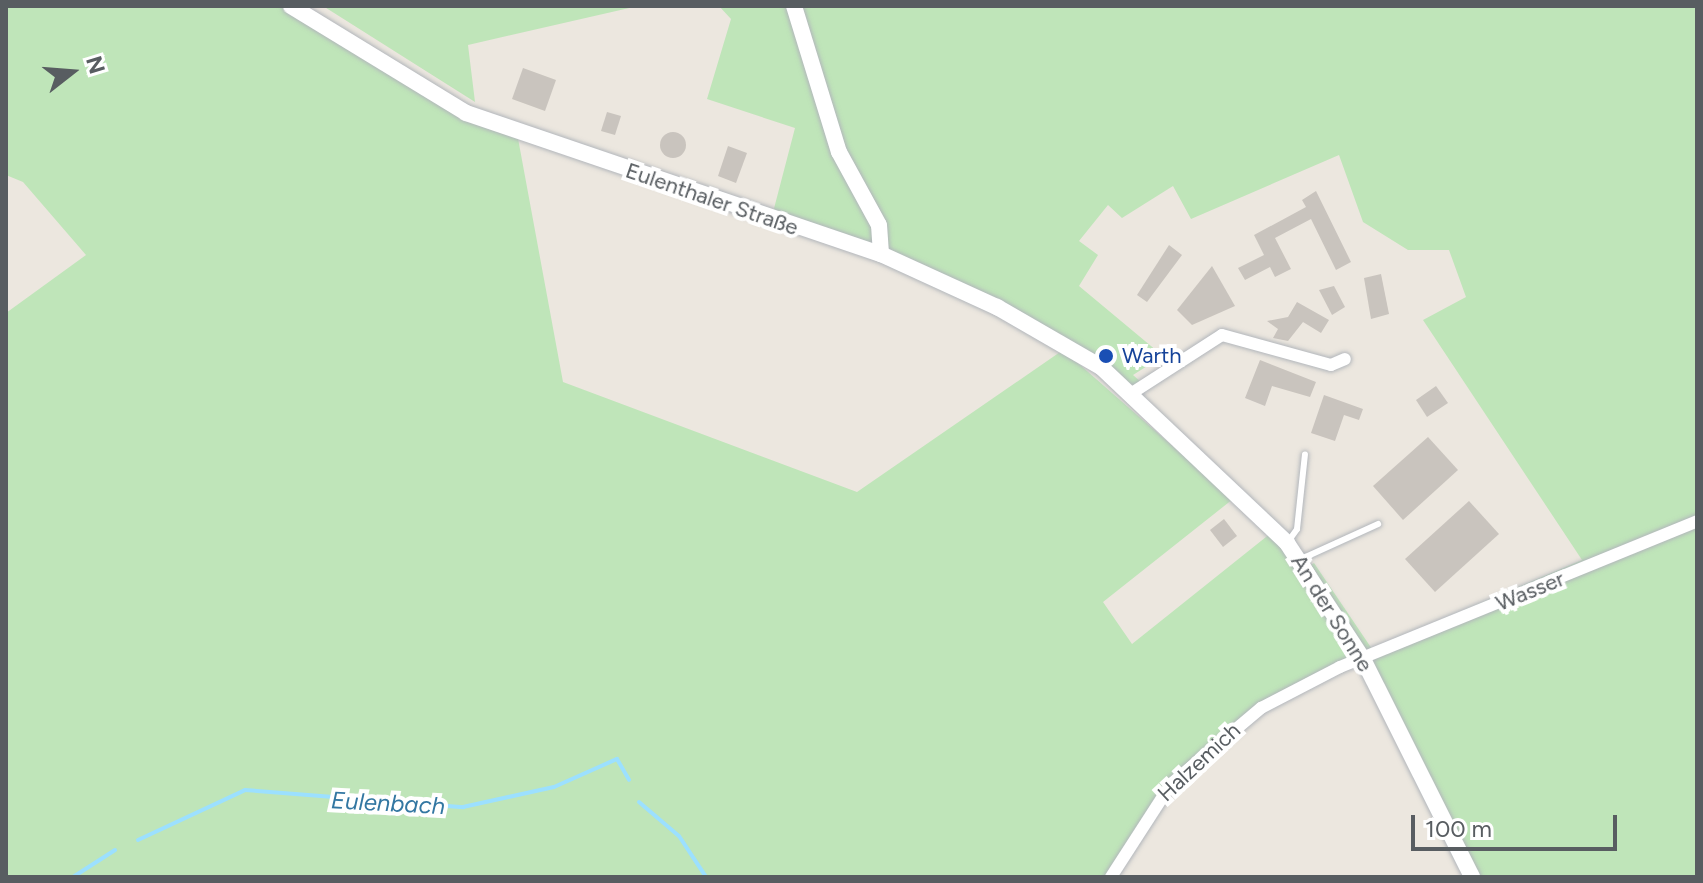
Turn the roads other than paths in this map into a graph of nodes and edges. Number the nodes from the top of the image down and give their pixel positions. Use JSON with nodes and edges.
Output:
{"nodes":[{"id":1,"x":291,"y":6,"type":"edge"},
{"id":2,"x":794,"y":6,"type":"edge"},
{"id":3,"x":881,"y":254,"type":"junction"},
{"id":4,"x":1345,"y":359,"type":"dead end"},
{"id":5,"x":1132,"y":393,"type":"junction"},
{"id":6,"x":1305,"y":454,"type":"dead end"},
{"id":7,"x":1697,"y":521,"type":"edge"},
{"id":8,"x":1378,"y":524,"type":"dead end"},
{"id":9,"x":1287,"y":543,"type":"junction"},
{"id":10,"x":1299,"y":560,"type":"junction"},
{"id":11,"x":1363,"y":659,"type":"junction"},
{"id":12,"x":1111,"y":877,"type":"edge"},
{"id":13,"x":1472,"y":877,"type":"edge"}],
"edges":[{"from":1,"to":3,"type":"street","name":"Eulenthaler Straße"},
{"from":2,"to":3,"type":"street"},
{"from":3,"to":5,"type":"street","name":"Eulenthaler Straße"},
{"from":4,"to":5,"type":"street"},
{"from":5,"to":9,"type":"street","name":"An der Sonne"},
{"from":6,"to":9,"type":"lane"},
{"from":7,"to":11,"type":"street","name":"Wasser"},
{"from":8,"to":10,"type":"lane"},
{"from":9,"to":10,"type":"street","name":"An der Sonne"},
{"from":10,"to":11,"type":"street","name":"An der Sonne"},
{"from":11,"to":12,"type":"street","name":"Halzemich"},
{"from":11,"to":13,"type":"street","name":"An der Sonne"}]}
